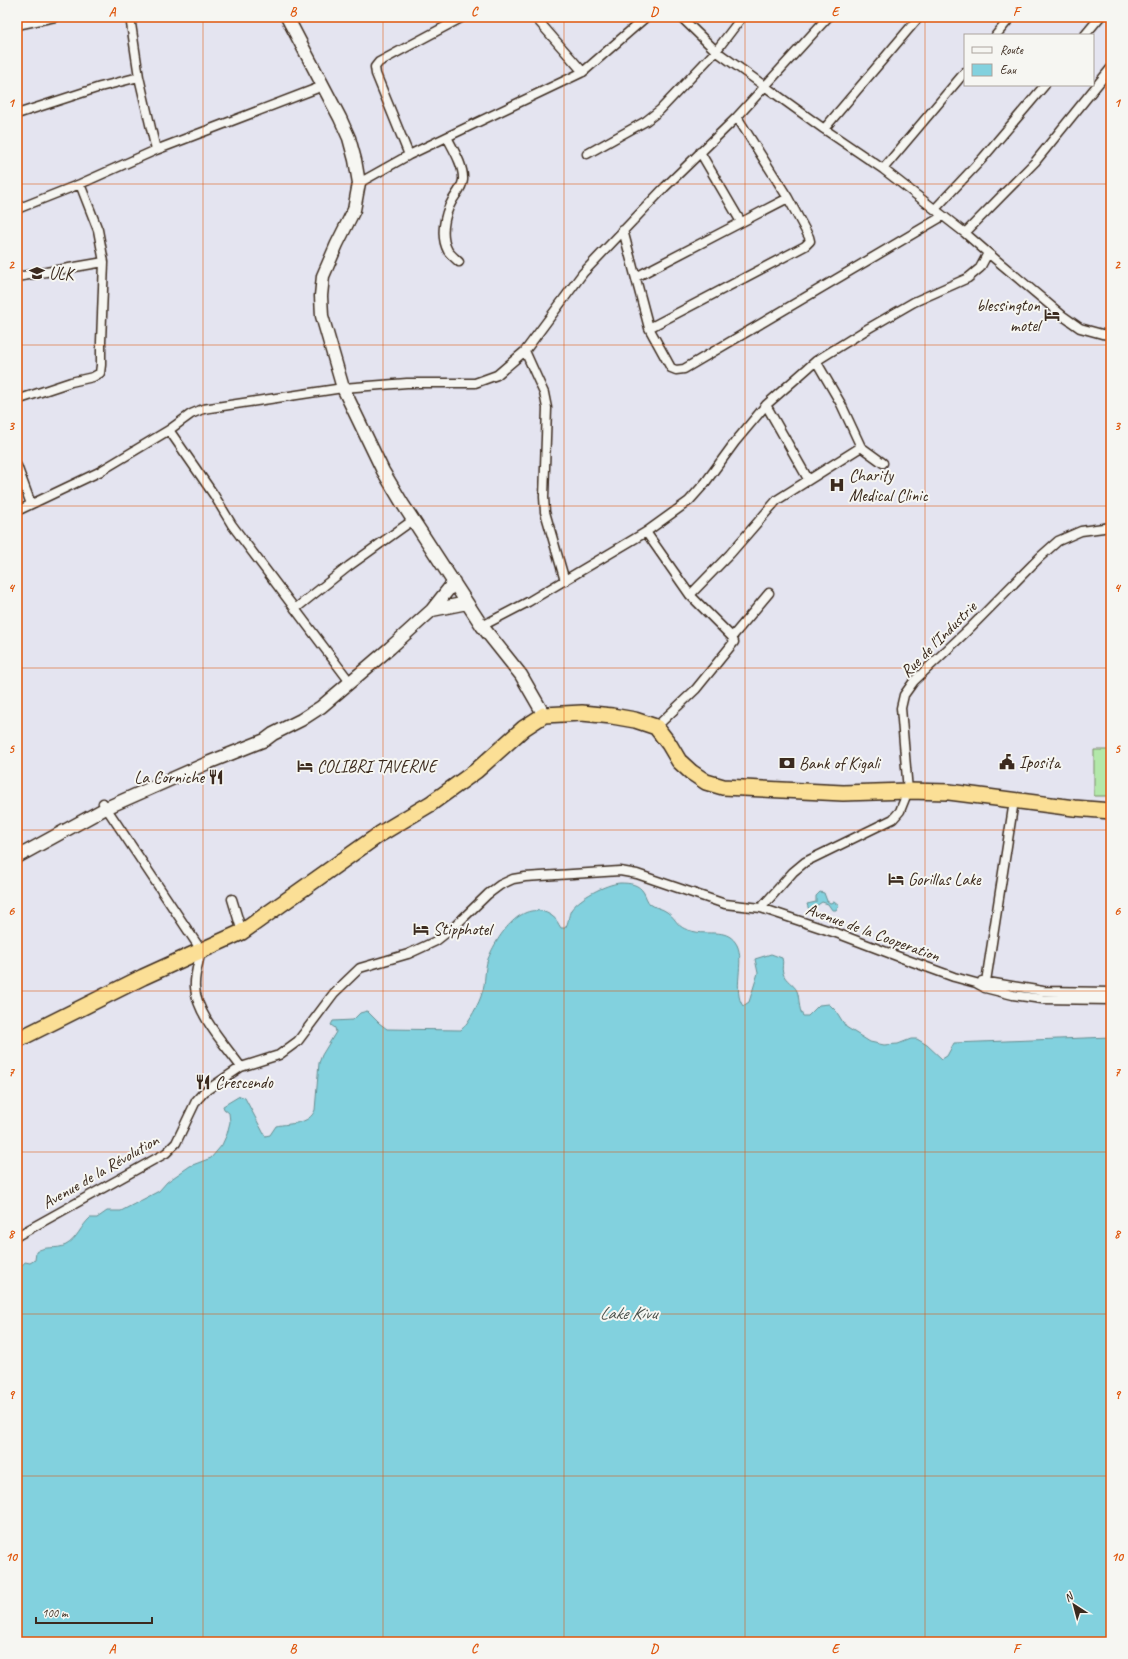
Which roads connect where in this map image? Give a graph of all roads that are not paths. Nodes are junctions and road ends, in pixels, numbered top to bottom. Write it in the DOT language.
graph roads {
  1 [pos="55,17"];
  2 [pos="130,17"];
  3 [pos="287,17"];
  4 [pos="463,17"];
  5 [pos="535,17"];
  6 [pos="646,17"];
  7 [pos="681,17"];
  8 [pos="742,17"];
  9 [pos="828,17"];
  10 [pos="919,17"];
  11 [pos="1011,17"];
  12 [pos="1100,17"];
  13 [pos="19,22"];
  14 [pos="997,34"];
  15 [pos="1086,34"];
  16 [pos="716,51"];
  17 [pos="1111,68"];
  18 [pos="583,72"];
  19 [pos="964,73"];
  20 [pos="139,78"];
  21 [pos="323,86"];
  22 [pos="1045,86"];
  23 [pos="765,87"];
  24 [pos="17,114"];
  25 [pos="737,117"];
  26 [pos="824,130"];
  27 [pos="448,137"];
  28 [pos="156,150"];
  29 [pos="700,152"];
  30 [pos="587,154"];
  31 [pos="409,155"];
  32 [pos="883,169"];
  33 [pos="358,183"];
  34 [pos="80,184"];
  35 [pos="788,198"];
  36 [pos="17,209"];
  37 [pos="935,209"];
  38 [pos="943,216"];
  39 [pos="741,222"];
  40 [pos="623,230"];
  41 [pos="965,233"];
  42 [pos="988,253"];
  43 [pos="104,262"];
  44 [pos="459,262"];
  45 [pos="17,276"];
  46 [pos="636,277"];
  47 [pos="649,328"];
  48 [pos="1111,335"];
  49 [pos="525,351"];
  50 [pos="816,361"];
  51 [pos="343,388"];
  52 [pos="17,400"];
  53 [pos="766,405"];
  54 [pos="169,430"];
  55 [pos="862,447"];
  56 [pos="882,463"];
  57 [pos="17,466"];
  58 [pos="808,479"];
  59 [pos="31,504"];
  60 [pos="17,511"];
  61 [pos="413,520"];
  62 [pos="1111,527"];
  63 [pos="646,532"];
  64 [pos="565,581"];
  65 [pos="454,582"];
  66 [pos="769,592"];
  67 [pos="690,595"];
  68 [pos="467,603"];
  69 [pos="295,609"];
  70 [pos="432,610"];
  71 [pos="482,626"];
  72 [pos="732,637"];
  73 [pos="350,682"];
  74 [pos="544,715"];
  75 [pos="656,727"];
  76 [pos="908,791"];
  77 [pos="1014,801"];
  78 [pos="104,806"];
  79 [pos="1111,811"];
  80 [pos="17,849"];
  81 [pos="17,857"];
  82 [pos="232,899"];
  83 [pos="761,908"];
  84 [pos="242,932"];
  85 [pos="201,950"];
  86 [pos="985,985"];
  87 [pos="1110,996"];
  88 [pos="17,1040"];
  89 [pos="241,1067"];
  90 [pos="17,1236"];
  1 -- 13 [label="street"];
  2 -- 20 [label="street"];
  3 -- 21 [label="street"];
  4 -- 31 [label="street"];
  5 -- 18 [label="street"];
  6 -- 18 [label="street"];
  7 -- 16 [label="street"];
  8 -- 16 [label="street"];
  9 -- 23 [label="street"];
  10 -- 26 [label="street"];
  11 -- 14 [label="street"];
  12 -- 15 [label="street"];
  16 -- 23 [label="street"];
  16 -- 30 [label="street"];
  17 -- 41 [label="street"];
  18 -- 27 [label="street"];
  19 -- 32 [label="street"];
  20 -- 24 [label="street"];
  20 -- 28 [label="street"];
  21 -- 28 [label="street"];
  21 -- 33 [label="street"];
  22 -- 37 [label="street"];
  23 -- 25 [label="street"];
  23 -- 26 [label="street"];
  25 -- 29 [label="street"];
  25 -- 35 [label="street"];
  26 -- 32 [label="street"];
  27 -- 31 [label="street"];
  27 -- 44 [label="street"];
  28 -- 34 [label="street"];
  29 -- 39 [label="street"];
  29 -- 40 [label="street"];
  31 -- 33 [label="street"];
  32 -- 37 [label="street"];
  33 -- 51 [label="street"];
  34 -- 36 [label="street"];
  34 -- 43 [label="street"];
  35 -- 39 [label="street"];
  35 -- 47 [label="street"];
  37 -- 38 [label="street"];
  38 -- 41 [label="street"];
  38 -- 47 [label="street"];
  39 -- 46 [label="street"];
  40 -- 46 [label="street"];
  40 -- 49 [label="street"];
  41 -- 42 [label="street"];
  42 -- 48 [label="street"];
  42 -- 50 [label="street"];
  43 -- 45 [label="street"];
  43 -- 52 [label="street"];
  46 -- 47 [label="street"];
  49 -- 51 [label="street"];
  49 -- 64 [label="street"];
  50 -- 53 [label="street"];
  50 -- 55 [label="street"];
  51 -- 54 [label="street"];
  51 -- 61 [label="street"];
  53 -- 58 [label="street"];
  53 -- 63 [label="street"];
  54 -- 59 [label="street"];
  54 -- 69 [label="street"];
  55 -- 56 [label="street"];
  55 -- 58 [label="street"];
  57 -- 59 [label="street"];
  58 -- 67 [label="street"];
  59 -- 60 [label="street"];
  61 -- 65 [label="street"];
  61 -- 69 [label="street"];
  62 -- 76 [label="street, Rue de l'Industrie"];
  63 -- 64 [label="street"];
  63 -- 67 [label="street"];
  64 -- 71 [label="street"];
  65 -- 68 [label="street"];
  65 -- 70 [label="street"];
  66 -- 72 [label="street"];
  67 -- 72 [label="street"];
  68 -- 70 [label="street"];
  68 -- 71 [label="street"];
  69 -- 73 [label="street"];
  70 -- 73 [label="street"];
  71 -- 74 [label="street"];
  72 -- 75 [label="street"];
  73 -- 78 [label="street"];
  74 -- 75 [label="highway"];
  74 -- 84 [label="highway"];
  75 -- 76 [label="highway"];
  76 -- 77 [label="highway"];
  76 -- 83 [label="street, Rue de l'Industrie"];
  77 -- 79 [label="highway"];
  77 -- 86 [label="street"];
  78 -- 80 [label="street"];
  78 -- 81 [label="street"];
  78 -- 85 [label="street"];
  82 -- 84 [label="street"];
  83 -- 86 [label="street, Avenue de la Cooperation"];
  83 -- 89 [label="street, Avenue de la Révolution"];
  84 -- 85 [label="highway"];
  85 -- 88 [label="highway"];
  85 -- 89 [label="street"];
  86 -- 87 [label="street, Avenue de la Cooperation"];
  89 -- 90 [label="street, Avenue de la Révolution"];
}
